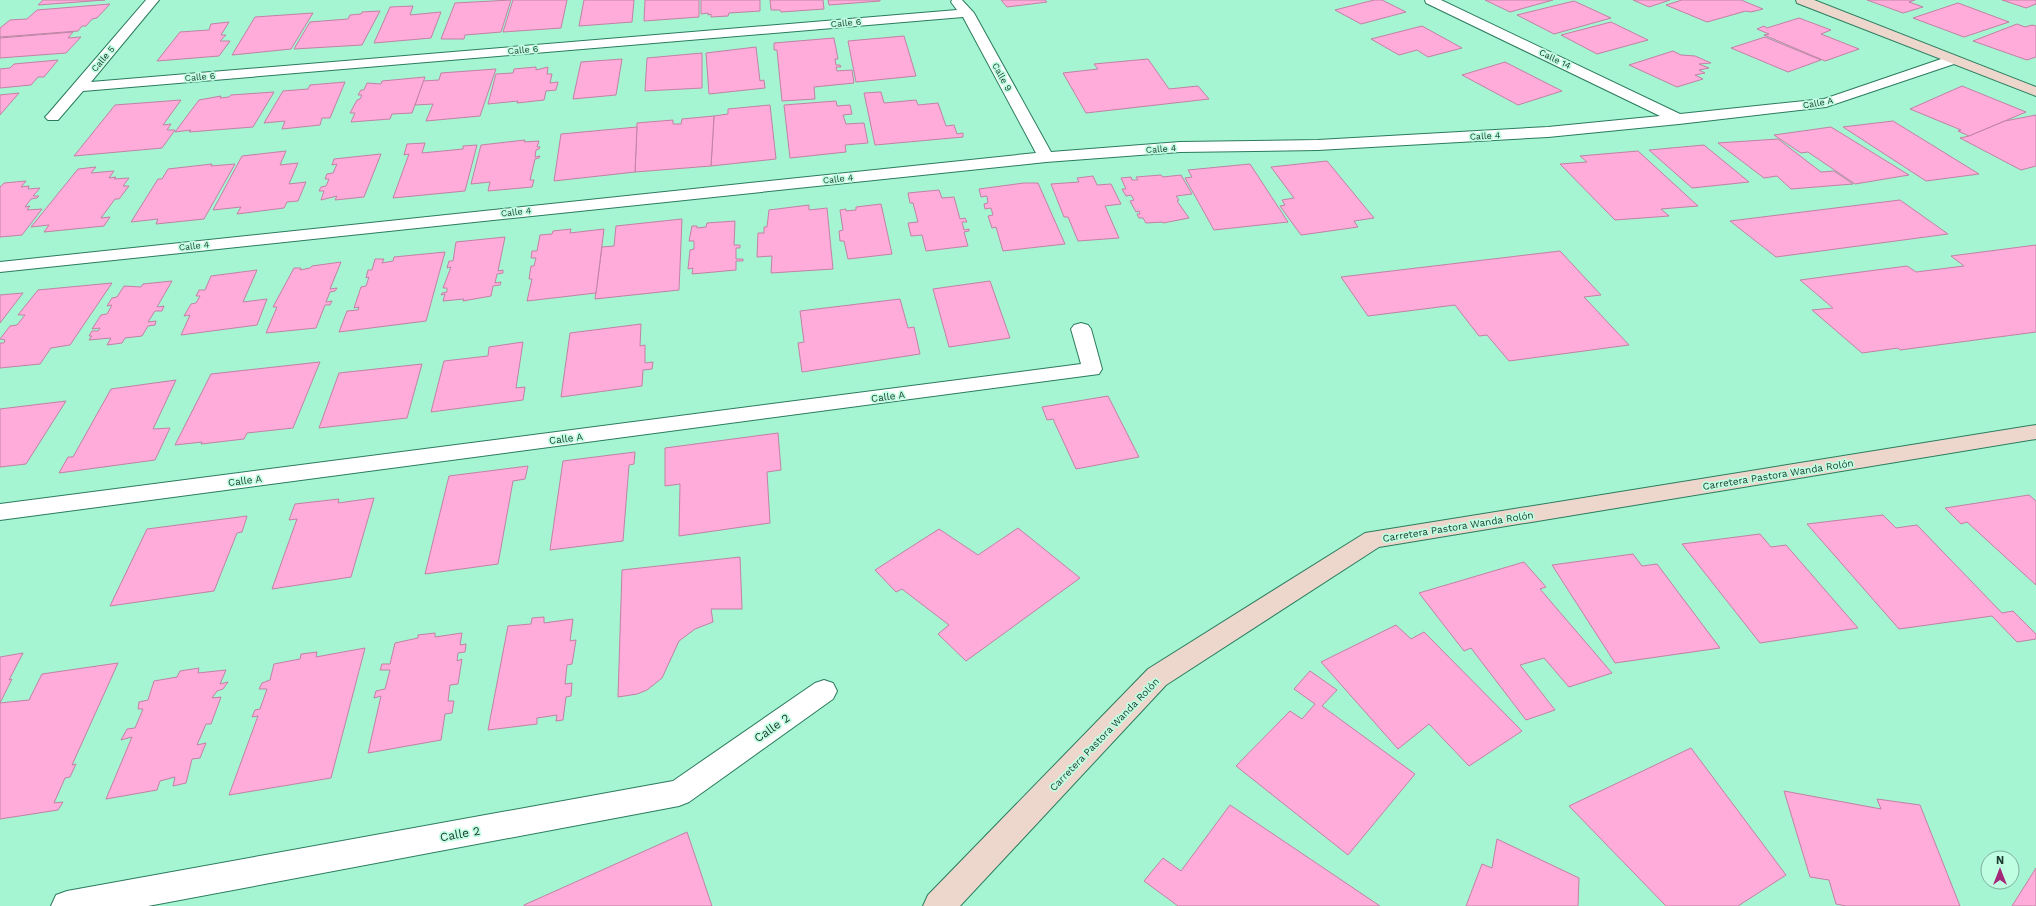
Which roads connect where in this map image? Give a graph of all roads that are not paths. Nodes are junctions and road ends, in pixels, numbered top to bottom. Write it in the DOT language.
graph roads {
  1 [pos="153,0"];
  2 [pos="956,0"];
  3 [pos="1431,0"];
  4 [pos="1802,0"];
  5 [pos="967,13"];
  6 [pos="1952,60"];
  7 [pos="79,87"];
  8 [pos="2036,92"];
  9 [pos="53,117"];
  10 [pos="1679,119"];
  11 [pos="1046,157"];
  12 [pos="0,267"];
  13 [pos="1081,329"];
  14 [pos="2036,432"];
  15 [pos="0,512"];
  16 [pos="824,691"];
  17 [pos="67,906"];
  18 [pos="939,906"];
  1 -- 7 [label="street, Calle 5"];
  2 -- 5 [label="street, Calle 9"];
  3 -- 10 [label="street, Calle 14"];
  4 -- 6 [label="street"];
  5 -- 7 [label="street, Calle 6"];
  5 -- 11 [label="street, Calle 9"];
  6 -- 8 [label="street"];
  6 -- 10 [label="street, Calle A"];
  7 -- 9 [label="street, Calle 5"];
  10 -- 11 [label="street, Calle 4"];
  11 -- 12 [label="street, Calle 4"];
  13 -- 15 [label="street, Calle A"];
  14 -- 18 [label="street, Carretera Pastora Wanda Rolón"];
  16 -- 17 [label="street, Calle 2"];
}
